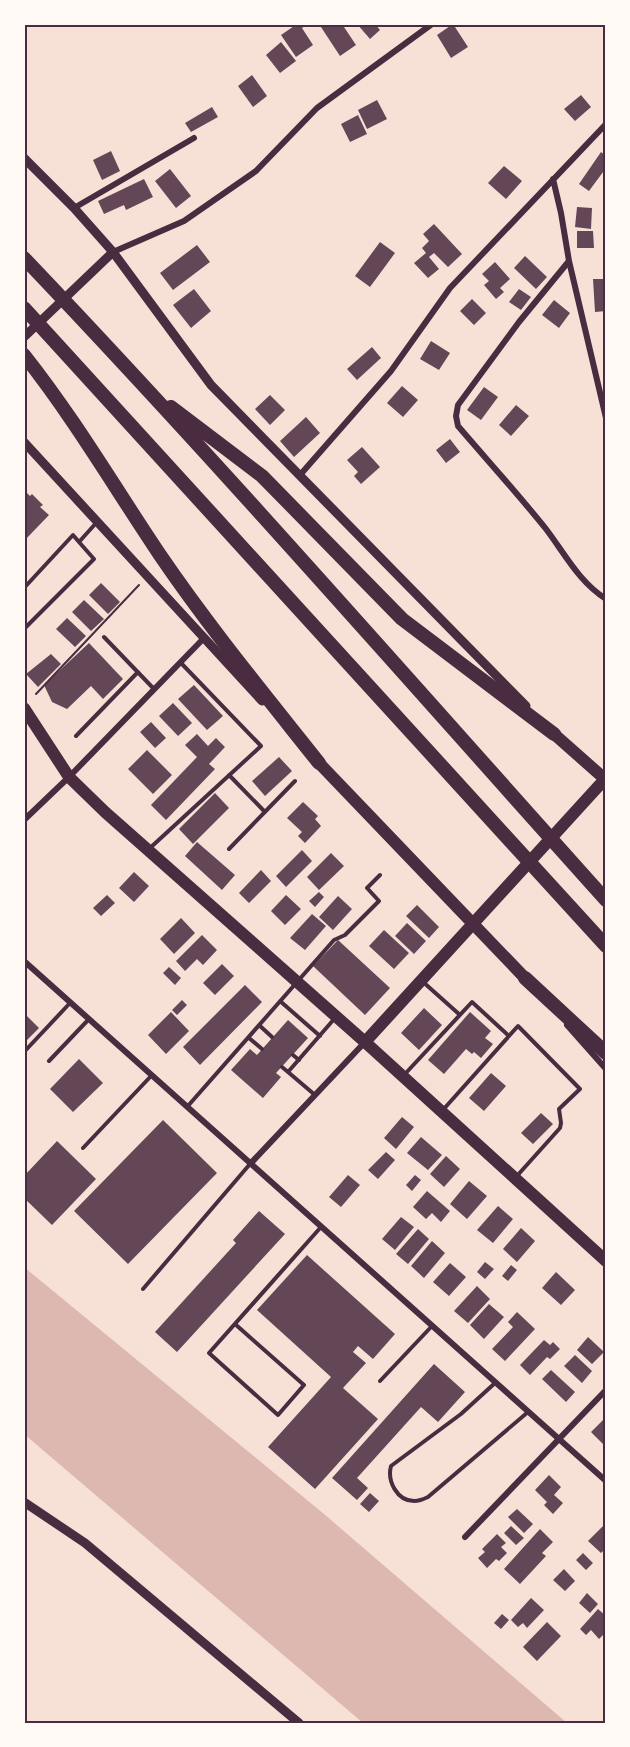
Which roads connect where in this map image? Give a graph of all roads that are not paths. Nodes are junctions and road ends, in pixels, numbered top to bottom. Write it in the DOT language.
graph roads {
  1 [pos="432,24"];
  2 [pos="606,124"];
  3 [pos="194,138"];
  4 [pos="24,158"];
  5 [pos="553,179"];
  6 [pos="74,208"];
  7 [pos="113,252"];
  8 [pos="24,258"];
  9 [pos="569,261"];
  10 [pos="24,308"];
  11 [pos="24,337"];
  12 [pos="24,355"];
  13 [pos="143,385"];
  14 [pos="606,418"];
  15 [pos="24,442"];
  16 [pos="300,475"];
  17 [pos="98,522"];
  18 [pos="79,542"];
  19 [pos="24,588"];
  20 [pos="606,599"];
  21 [pos="24,629"];
  22 [pos="104,637"];
  23 [pos="204,638"];
  24 [pos="180,662"];
  25 [pos="138,672"];
  26 [pos="154,689"];
  27 [pos="24,708"];
  28 [pos="554,734"];
  29 [pos="76,736"];
  30 [pos="319,763"];
  31 [pos="229,776"];
  32 [pos="69,777"];
  33 [pos="606,779"];
  34 [pos="295,781"];
  35 [pos="265,812"];
  36 [pos="24,820"];
  37 [pos="229,849"];
  38 [pos="148,850"];
  39 [pos="380,875"];
  40 [pos="606,900"];
  41 [pos="472,924"];
  42 [pos="606,946"];
  43 [pos="24,961"];
  44 [pos="525,978"];
  45 [pos="421,980"];
  46 [pos="297,982"];
  47 [pos="280,1001"];
  48 [pos="70,1002"];
  49 [pos="460,1015"];
  50 [pos="336,1017"];
  51 [pos="88,1019"];
  52 [pos="259,1025"];
  53 [pos="320,1036"];
  54 [pos="509,1036"];
  55 [pos="249,1037"];
  56 [pos="272,1037"];
  57 [pos="365,1042"];
  58 [pos="262,1049"];
  59 [pos="24,1052"];
  60 [pos="606,1053"];
  61 [pos="293,1055"];
  62 [pos="299,1060"];
  63 [pos="49,1062"];
  64 [pos="282,1067"];
  65 [pos="606,1069"];
  66 [pos="288,1072"];
  67 [pos="152,1075"];
  68 [pos="402,1077"];
  69 [pos="315,1095"];
  70 [pos="187,1107"];
  71 [pos="442,1112"];
  72 [pos="82,1148"];
  73 [pos="250,1164"];
  74 [pos="516,1178"];
  75 [pos="321,1227"];
  76 [pos="606,1261"];
  77 [pos="143,1289"];
  78 [pos="235,1324"];
  79 [pos="432,1326"];
  80 [pos="380,1381"];
  81 [pos="495,1383"];
  82 [pos="606,1390"];
  83 [pos="528,1413"];
  84 [pos="560,1440"];
  85 [pos="606,1481"];
  86 [pos="24,1502"];
  87 [pos="465,1537"];
  88 [pos="299,1723"];
  1 -- 7 [label="street"];
  2 -- 5 [label="street"];
  3 -- 6 [label="street"];
  4 -- 6 [label="street"];
  5 -- 9 [label="street"];
  5 -- 16 [label="street"];
  6 -- 7 [label="street"];
  7 -- 11 [label="street"];
  7 -- 16 [label="street"];
  8 -- 13 [label="highway"];
  9 -- 14 [label="street"];
  9 -- 20 [label="street"];
  10 -- 42 [label="highway"];
  12 -- 30 [label="highway"];
  13 -- 28 [label="highway"];
  13 -- 40 [label="highway"];
  15 -- 17 [label="street"];
  16 -- 28 [label="street"];
  17 -- 18 [label="lane"];
  17 -- 23 [label="street"];
  18 -- 19 [label="lane"];
  18 -- 21 [label="lane"];
  22 -- 25 [label="lane"];
  23 -- 24 [label="street"];
  23 -- 30 [label="street"];
  24 -- 26 [label="street"];
  24 -- 31 [label="lane"];
  25 -- 26 [label="lane"];
  25 -- 29 [label="lane"];
  26 -- 32 [label="street"];
  27 -- 32 [label="main road"];
  28 -- 33 [label="main road"];
  30 -- 41 [label="main road"];
  31 -- 35 [label="lane"];
  31 -- 38 [label="lane"];
  32 -- 36 [label="street"];
  32 -- 38 [label="main road"];
  33 -- 41 [label="main road"];
  34 -- 35 [label="lane"];
  35 -- 37 [label="lane"];
  38 -- 46 [label="main road"];
  39 -- 46 [label="lane"];
  41 -- 44 [label="main road"];
  41 -- 45 [label="main road"];
  43 -- 48 [label="street"];
  44 -- 60 [label="highway"];
  44 -- 65 [label="street"];
  45 -- 49 [label="lane"];
  45 -- 57 [label="main road"];
  46 -- 47 [label="lane"];
  46 -- 50 [label="main road"];
  47 -- 52 [label="lane"];
  47 -- 53 [label="lane"];
  48 -- 51 [label="street"];
  48 -- 59 [label="lane"];
  49 -- 54 [label="lane"];
  49 -- 68 [label="lane"];
  50 -- 53 [label="lane"];
  50 -- 57 [label="main road"];
  51 -- 63 [label="lane"];
  51 -- 67 [label="street"];
  52 -- 55 [label="lane"];
  52 -- 56 [label="lane"];
  53 -- 62 [label="lane"];
  54 -- 71 [label="lane"];
  54 -- 74 [label="lane"];
  55 -- 58 [label="lane"];
  55 -- 70 [label="lane"];
  57 -- 68 [label="main road"];
  57 -- 69 [label="street"];
  61 -- 62 [label="lane"];
  62 -- 66 [label="lane"];
  64 -- 66 [label="lane"];
  66 -- 69 [label="lane"];
  67 -- 70 [label="street"];
  67 -- 72 [label="lane"];
  68 -- 71 [label="main road"];
  69 -- 73 [label="street"];
  70 -- 73 [label="street"];
  71 -- 74 [label="main road"];
  73 -- 75 [label="street"];
  73 -- 77 [label="lane"];
  74 -- 76 [label="main road"];
  75 -- 78 [label="lane"];
  75 -- 79 [label="street"];
  78 -- 78 [label="lane"];
  79 -- 80 [label="lane"];
  79 -- 81 [label="street"];
  81 -- 83 [label="street"];
  81 -- 83 [label="lane"];
  82 -- 84 [label="street"];
  83 -- 84 [label="street"];
  84 -- 85 [label="street"];
  84 -- 87 [label="street"];
  86 -- 88 [label="street"];
}
